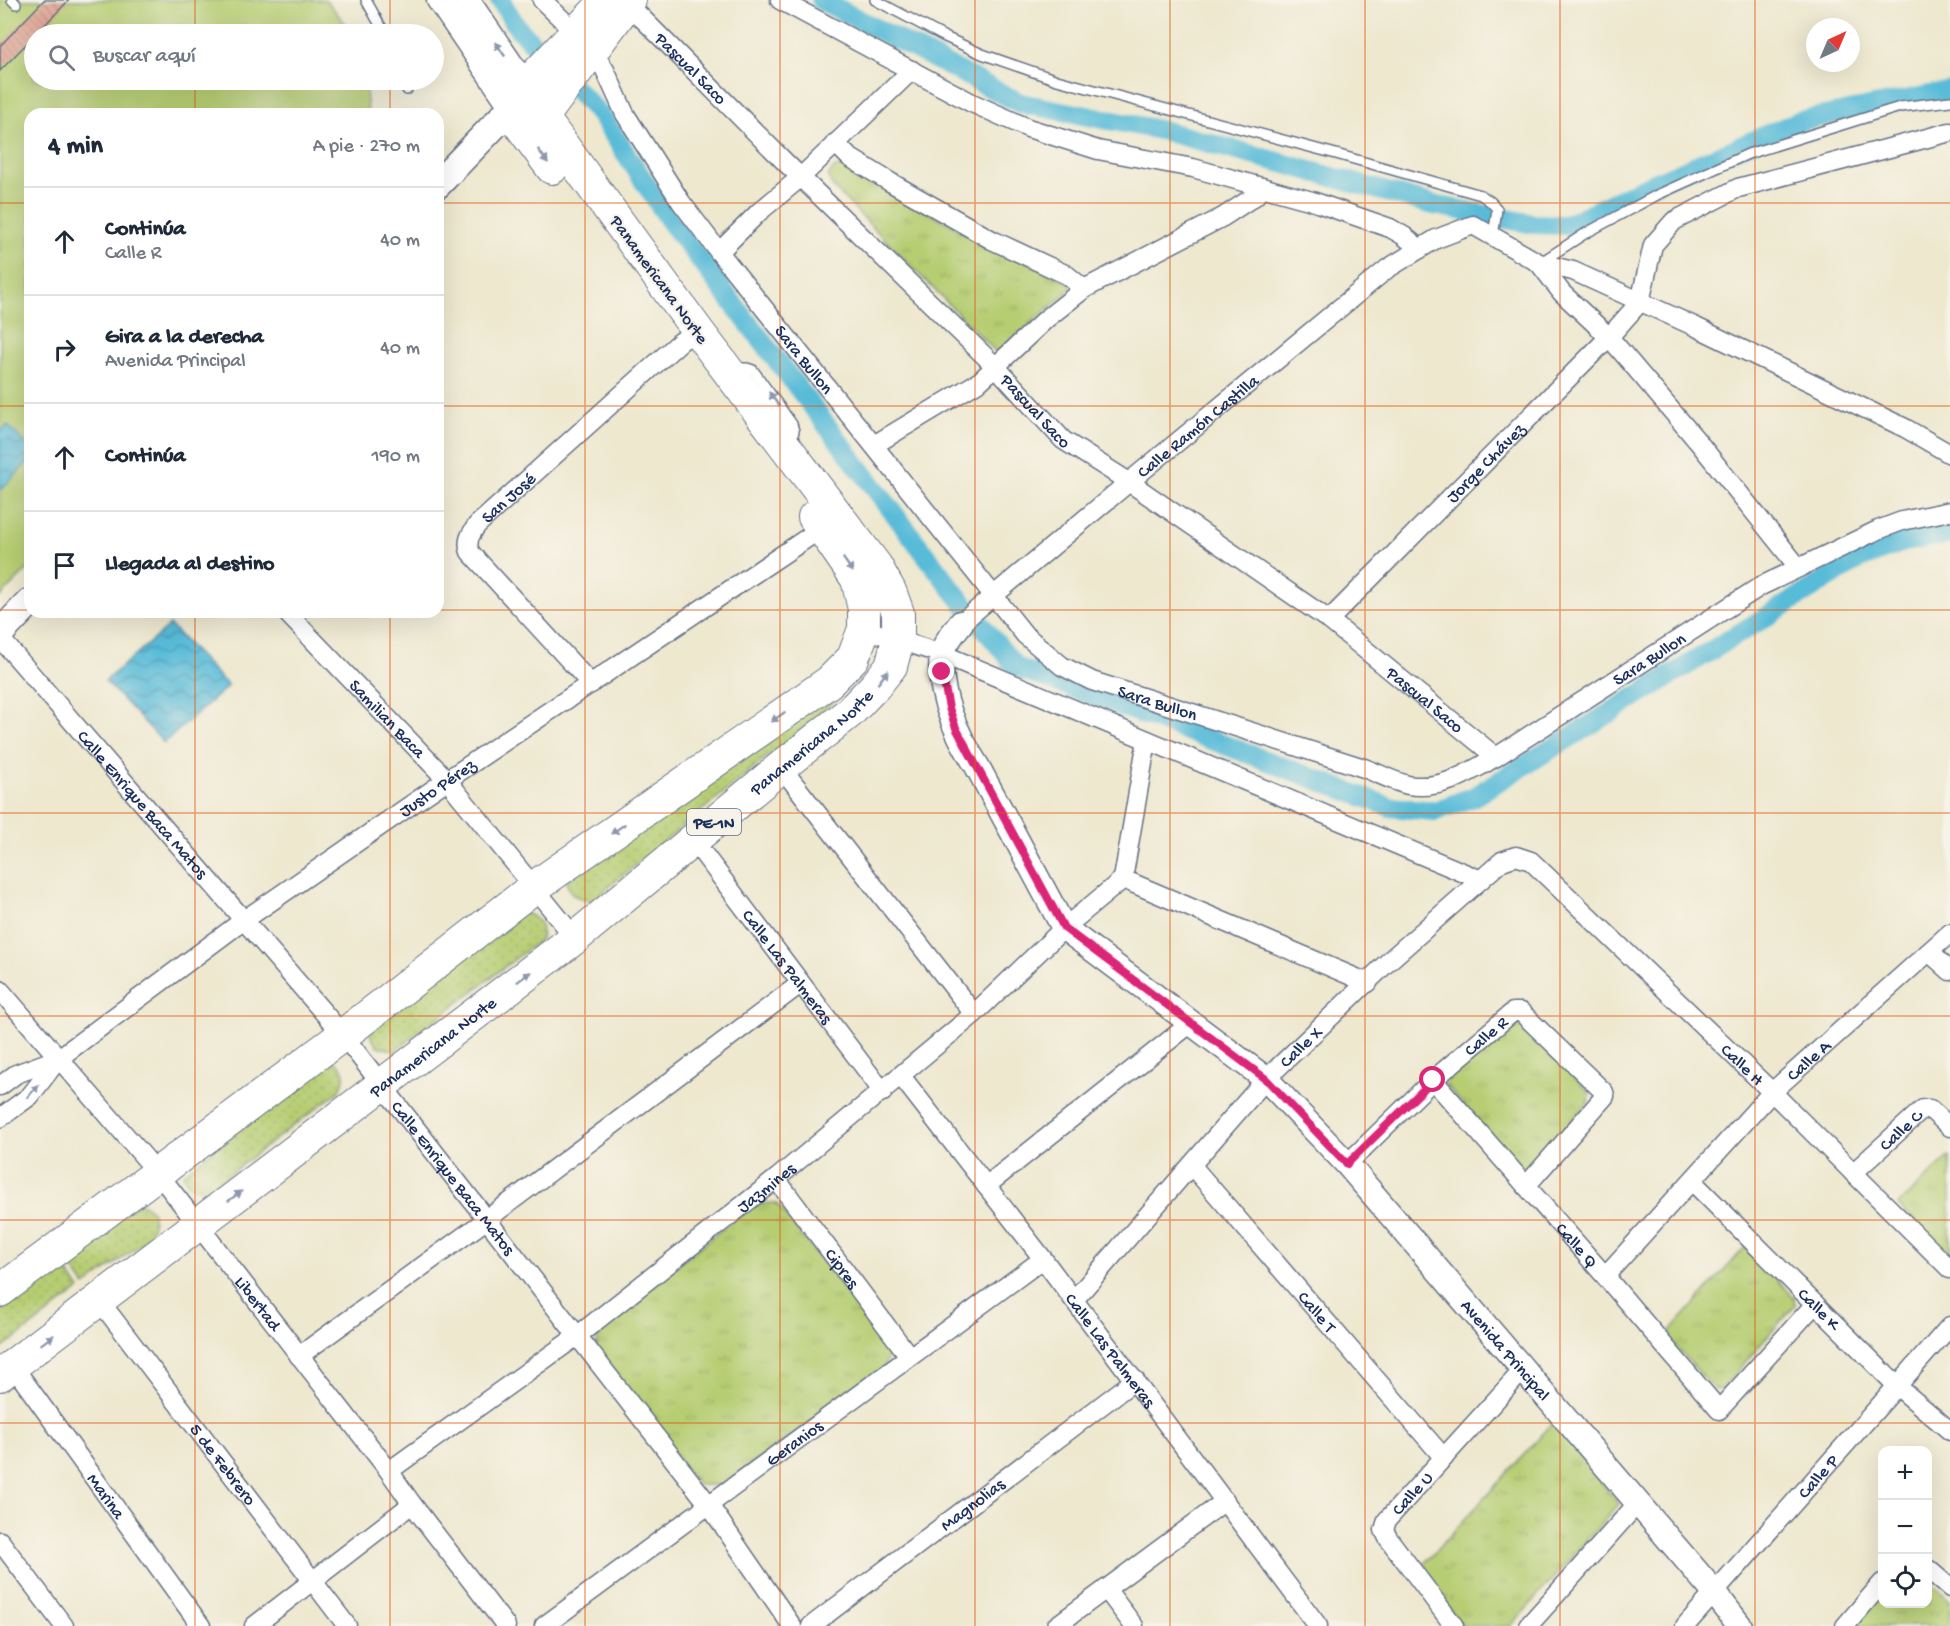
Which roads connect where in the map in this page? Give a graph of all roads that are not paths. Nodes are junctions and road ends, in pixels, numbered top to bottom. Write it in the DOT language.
graph roads {
  1 [pos="366,0"];
  2 [pos="439,0"];
  3 [pos="467,0"];
  4 [pos="542,0"];
  5 [pos="780,0"];
  6 [pos="875,0"];
  7 [pos="622,1"];
  8 [pos="380,24"];
  9 [pos="578,50"];
  10 [pos="912,70"];
  11 [pos="523,90"];
  12 [pos="1950,100"];
  13 [pos="549,109"];
  14 [pos="1950,132"];
  15 [pos="835,143"];
  16 [pos="444,177"];
  17 [pos="801,177"];
  18 [pos="1262,187"];
  19 [pos="1495,230"];
  20 [pos="1420,249"];
  21 [pos="719,252"];
  22 [pos="1539,263"];
  23 [pos="1084,289"];
  24 [pos="1640,302"];
  25 [pos="688,336"];
  26 [pos="1609,337"];
  27 [pos="995,366"];
  28 [pos="874,445"];
  29 [pos="1950,454"];
  30 [pos="1129,482"];
  31 [pos="1950,511"];
  32 [pos="822,528"];
  33 [pos="1798,567"];
  34 [pos="989,599"];
  35 [pos="24,608"];
  36 [pos="292,618"];
  37 [pos="1329,620"];
  38 [pos="961,623"];
  39 [pos="864,629"];
  40 [pos="0,633"];
  41 [pos="0,638"];
  42 [pos="898,640"];
  43 [pos="942,654"];
  44 [pos="591,684"];
  45 [pos="1147,740"];
  46 [pos="1496,756"];
  47 [pos="781,767"];
  48 [pos="447,780"];
  49 [pos="693,840"];
  50 [pos="1531,861"];
  51 [pos="1123,879"];
  52 [pos="1481,880"];
  53 [pos="533,888"];
  54 [pos="243,920"];
  55 [pos="1064,928"];
  56 [pos="1950,933"];
  57 [pos="575,938"];
  58 [pos="1929,952"];
  59 [pos="1950,971"];
  60 [pos="1368,983"];
  61 [pos="800,984"];
  62 [pos="0,990"];
  63 [pos="974,1014"];
  64 [pos="1191,1023"];
  65 [pos="343,1035"];
  66 [pos="59,1058"];
  67 [pos="901,1076"];
  68 [pos="1266,1079"];
  69 [pos="1433,1080"];
  70 [pos="383,1085"];
  71 [pos="0,1086"];
  72 [pos="883,1092"];
  73 [pos="1772,1092"];
  74 [pos="0,1118"];
  75 [pos="1950,1127"];
  76 [pos="1347,1164"];
  77 [pos="1192,1166"];
  78 [pos="157,1172"];
  79 [pos="1853,1173"];
  80 [pos="776,1179"];
  81 [pos="1692,1180"];
  82 [pos="986,1186"];
  83 [pos="1526,1186"];
  84 [pos="486,1220"];
  85 [pos="198,1224"];
  86 [pos="1043,1258"];
  87 [pos="1950,1269"];
  88 [pos="1605,1276"];
  89 [pos="0,1291"];
  90 [pos="99,1300"];
  91 [pos="1074,1300"];
  92 [pos="1815,1304"];
  93 [pos="1950,1326"];
  94 [pos="577,1336"];
  95 [pos="299,1356"];
  96 [pos="909,1356"];
  97 [pos="1524,1369"];
  98 [pos="6,1370"];
  99 [pos="1135,1380"];
  100 [pos="1897,1386"];
  101 [pos="1950,1431"];
  102 [pos="1444,1458"];
  103 [pos="389,1471"];
  104 [pos="1225,1500"];
  105 [pos="412,1504"];
  106 [pos="1637,1504"];
  107 [pos="709,1505"];
  108 [pos="0,1541"];
  109 [pos="1932,1572"];
  110 [pos="313,1581"];
  111 [pos="1878,1588"];
  112 [pos="1950,1588"];
  113 [pos="1106,1589"];
  114 [pos="1714,1592"];
  115 [pos="64,1626"];
  116 [pos="201,1626"];
  117 [pos="254,1626"];
  118 [pos="347,1626"];
  119 [pos="506,1626"];
  120 [pos="544,1626"];
  121 [pos="792,1626"];
  122 [pos="811,1626"];
  123 [pos="1056,1626"];
  124 [pos="1134,1626"];
  125 [pos="1318,1626"];
  126 [pos="1454,1626"];
  127 [pos="1528,1626"];
  128 [pos="1685,1626"];
  129 [pos="1740,1626"];
  130 [pos="1845,1626"];
  1 -- 8 [label="lane"];
  2 -- 11 [label="street"];
  11 -- 3 [label="street, one-way"];
  4 -- 9 [label="street, Sara Bullon"];
  5 -- 10 [label="street"];
  6 -- 19 [label="lane"];
  7 -- 9 [label="highway"];
  7 -- 17 [label="street, Pascual Saco"];
  9 -- 11 [label="highway"];
  9 -- 13 [label="highway"];
  9 -- 21 [label="street, Sara Bullon"];
  10 -- 15 [label="street"];
  10 -- 18 [label="street"];
  11 -- 13 [label="main road"];
  11 -- 16 [label="main road"];
  11 -- 25 [label="highway, Panamericana Norte / PE-1N, one-way"];
  12 -- 22 [label="lane"];
  13 -- 25 [label="highway, Panamericana Norte / PE-1N"];
  14 -- 24 [label="street"];
  15 -- 17 [label="street"];
  15 -- 23 [label="street"];
  17 -- 21 [label="street"];
  17 -- 27 [label="street, Pascual Saco"];
  18 -- 20 [label="street"];
  18 -- 23 [label="street"];
  19 -- 20 [label="street, Calle Ramón Castilla"];
  19 -- 22 [label="street"];
  20 -- 30 [label="street, Calle Ramón Castilla"];
  21 -- 28 [label="street, Sara Bullon"];
  22 -- 24 [label="street"];
  22 -- 26 [label="street"];
  23 -- 27 [label="street"];
  24 -- 26 [label="street, Jorge Chávez"];
  24 -- 29 [label="street"];
  25 -- 32 [label="highway, Panamericana Norte / PE-1N"];
  42 -- 25 [label="highway, Panamericana Norte / PE-1N, one-way"];
  25 -- 44 [label="street, San José"];
  26 -- 33 [label="street"];
  26 -- 37 [label="street, Jorge Chávez"];
  27 -- 28 [label="street"];
  27 -- 30 [label="street, Pascual Saco"];
  28 -- 34 [label="street, Sara Bullon"];
  30 -- 34 [label="street, Calle Ramón Castilla"];
  30 -- 37 [label="street, Pascual Saco"];
  31 -- 33 [label="street, Sara Bullon"];
  32 -- 39 [label="highway, Panamericana Norte / PE-1N, one-way"];
  32 -- 44 [label="street, Justo Pérez"];
  33 -- 46 [label="street, Sara Bullon"];
  34 -- 38 [label="street, Calle Ramón Castilla"];
  34 -- 46 [label="street, Sara Bullon"];
  35 -- 40 [label="main road"];
  36 -- 48 [label="street, Samilian Baca"];
  37 -- 46 [label="street, Pascual Saco"];
  38 -- 43 [label="street, Calle Ramón Castilla"];
  39 -- 42 [label="street"];
  39 -- 53 [label="highway, Panamericana Norte / PE-1N, one-way"];
  41 -- 54 [label="street, Calle Enrique Baca Matos"];
  42 -- 43 [label="street"];
  47 -- 42 [label="highway, Panamericana Norte / PE-1N, one-way"];
  43 -- 45 [label="street"];
  43 -- 55 [label="street"];
  44 -- 48 [label="street, Justo Pérez"];
  45 -- 51 [label="street"];
  45 -- 52 [label="street"];
  47 -- 49 [label="highway, Panamericana Norte / PE-1N"];
  47 -- 63 [label="street"];
  48 -- 53 [label="street, Samilian Baca"];
  48 -- 54 [label="street, Justo Pérez"];
  49 -- 57 [label="highway, Panamericana Norte / PE-1N"];
  49 -- 61 [label="street, Calle Las Palmeras"];
  50 -- 52 [label="street, Calle X"];
  50 -- 73 [label="street, Calle H"];
  51 -- 55 [label="street, Jazmines"];
  51 -- 60 [label="street"];
  52 -- 60 [label="street, Calle X"];
  53 -- 57 [label="street, Samilian Baca"];
  53 -- 65 [label="highway, Panamericana Norte / PE-1N"];
  54 -- 65 [label="street, Calle Enrique Baca Matos"];
  54 -- 66 [label="street, Justo Pérez"];
  55 -- 63 [label="street, Jazmines"];
  55 -- 64 [label="street, Avenida Principal"];
  56 -- 58 [label="street, Calle A"];
  70 -- 57 [label="highway, Panamericana Norte / PE-1N, one-way"];
  58 -- 59 [label="street"];
  58 -- 73 [label="street, Calle A"];
  60 -- 68 [label="street, Calle X"];
  61 -- 72 [label="street, Calle Las Palmeras"];
  61 -- 84 [label="street"];
  62 -- 66 [label="street, Libertad"];
  63 -- 67 [label="street, Jazmines"];
  64 -- 68 [label="street, Avenida Principal"];
  64 -- 82 [label="street"];
  65 -- 70 [label="street, Calle Enrique Baca Matos"];
  65 -- 78 [label="highway, Panamericana Norte / PE-1N"];
  66 -- 71 [label="street, Justo Pérez"];
  74 -- 66 [label="street, Justo Pérez, one-way"];
  66 -- 78 [label="street, Libertad"];
  67 -- 72 [label="street, Jazmines"];
  67 -- 82 [label="street, Calle Las Palmeras"];
  68 -- 76 [label="street, Avenida Principal"];
  68 -- 77 [label="street, Calle X"];
  69 -- 76 [label="street, Calle R"];
  69 -- 83 [label="street, Calle Q"];
  69 -- 83 [label="street, Calle R"];
  70 -- 84 [label="street, Calle Enrique Baca Matos"];
  85 -- 70 [label="highway, Panamericana Norte / PE-1N, one-way"];
  72 -- 80 [label="street, Jazmines"];
  73 -- 79 [label="street, Calle H"];
  73 -- 81 [label="street, Calle A"];
  75 -- 79 [label="street, Calle C"];
  76 -- 97 [label="street, Avenida Principal"];
  77 -- 91 [label="street, Calle X"];
  77 -- 102 [label="street, Calle T"];
  78 -- 85 [label="street, Libertad"];
  78 -- 89 [label="highway, Panamericana Norte / PE-1N"];
  79 -- 87 [label="street, Calle H"];
  80 -- 94 [label="street, Jazmines"];
  80 -- 96 [label="street, Cipres"];
  81 -- 88 [label="street, Calle A"];
  81 -- 92 [label="street, Calle K"];
  82 -- 86 [label="street, Calle Las Palmeras"];
  83 -- 88 [label="street, Calle Q"];
  84 -- 94 [label="street, Calle Enrique Baca Matos"];
  84 -- 95 [label="street"];
  85 -- 90 [label="highway, Panamericana Norte / PE-1N"];
  85 -- 95 [label="street, Libertad"];
  86 -- 91 [label="street, Calle Las Palmeras"];
  86 -- 96 [label="street, Geranios"];
  88 -- 92 [label="street, Calle Q"];
  98 -- 90 [label="highway, Panamericana Norte / PE-1N, one-way"];
  90 -- 110 [label="street, 5 de Febrero"];
  91 -- 99 [label="street, Calle Las Palmeras"];
  92 -- 100 [label="street, Calle K"];
  93 -- 100 [label="street, Calle P"];
  94 -- 103 [label="street, Jazmines"];
  94 -- 107 [label="street, Calle Enrique Baca Matos"];
  95 -- 103 [label="street, Libertad"];
  96 -- 107 [label="street, Geranios"];
  97 -- 102 [label="street, Calle U"];
  97 -- 106 [label="street, Avenida Principal"];
  98 -- 116 [label="street, Marina"];
  99 -- 104 [label="street, Calle Las Palmeras"];
  99 -- 122 [label="street, Magnolias"];
  100 -- 101 [label="street, Calle K"];
  100 -- 114 [label="street, Calle P"];
  102 -- 126 [label="street, Calle U"];
  103 -- 105 [label="street, Libertad"];
  104 -- 113 [label="street"];
  104 -- 125 [label="street, Calle Las Palmeras"];
  105 -- 110 [label="street"];
  105 -- 119 [label="street, Libertad"];
  106 -- 114 [label="street, Avenida Principal"];
  106 -- 127 [label="street"];
  107 -- 120 [label="street, Geranios"];
  107 -- 121 [label="street, Calle Enrique Baca Matos"];
  108 -- 115 [label="street"];
  109 -- 112 [label="street"];
  110 -- 117 [label="street"];
  110 -- 118 [label="street, 5 de Febrero"];
  111 -- 130 [label="street"];
  113 -- 123 [label="street"];
  113 -- 124 [label="street"];
  114 -- 128 [label="street, Calle P"];
  114 -- 129 [label="street, Avenida Principal"];
}
